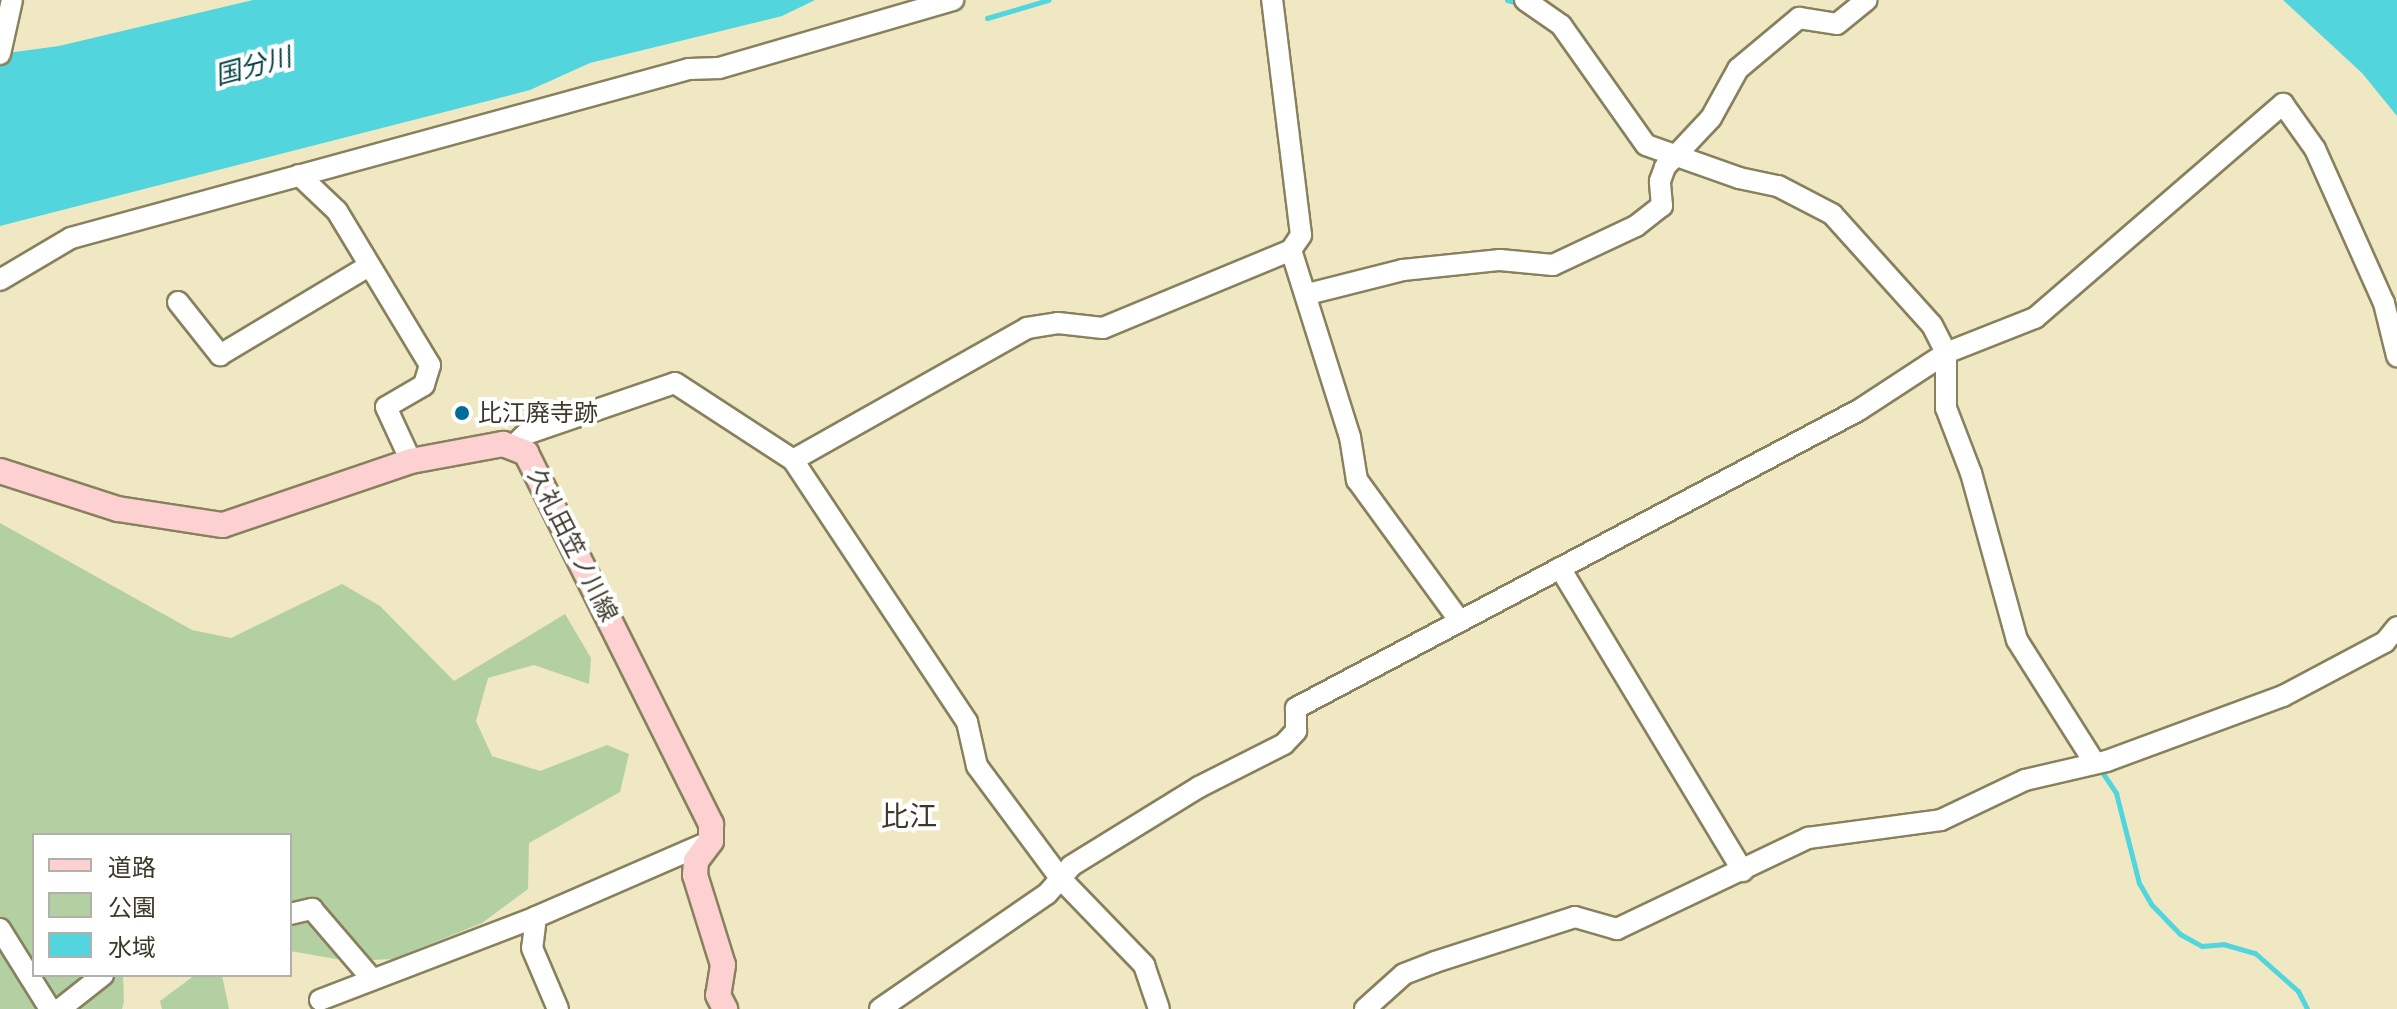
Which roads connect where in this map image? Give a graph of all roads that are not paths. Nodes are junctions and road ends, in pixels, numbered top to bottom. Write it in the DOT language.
graph roads {
  1 [pos="12,0"];
  2 [pos="953,0"];
  3 [pos="1272,0"];
  4 [pos="1525,0"];
  5 [pos="1867,0"];
  6 [pos="0,54"];
  7 [pos="1671,160"];
  8 [pos="299,175"];
  9 [pos="1291,250"];
  10 [pos="369,266"];
  11 [pos="0,280"];
  12 [pos="1308,294"];
  13 [pos="178,302"];
  14 [pos="2397,356"];
  15 [pos="1937,359"];
  16 [pos="514,445"];
  17 [pos="793,460"];
  18 [pos="411,461"];
  19 [pos="0,471"];
  20 [pos="1560,568"];
  21 [pos="1459,620"];
  22 [pos="2393,638"];
  23 [pos="2091,763"];
  24 [pos="711,841"];
  25 [pos="1743,871"];
  26 [pos="1061,879"];
  27 [pos="292,914"];
  28 [pos="536,917"];
  29 [pos="0,929"];
  30 [pos="100,977"];
  31 [pos="372,979"];
  32 [pos="320,1000"];
  33 [pos="50,1009"];
  34 [pos="60,1009"];
  35 [pos="558,1009"];
  36 [pos="725,1009"];
  37 [pos="880,1009"];
  38 [pos="1159,1009"];
  39 [pos="1365,1009"];
  1 -- 6 [label="street"];
  2 -- 8 [label="street"];
  3 -- 9 [label="street"];
  4 -- 7 [label="street"];
  5 -- 7 [label="street"];
  7 -- 12 [label="street"];
  7 -- 15 [label="street"];
  8 -- 10 [label="street"];
  8 -- 11 [label="street"];
  9 -- 12 [label="street"];
  9 -- 17 [label="street"];
  10 -- 13 [label="street"];
  10 -- 18 [label="street"];
  12 -- 21 [label="street"];
  14 -- 15 [label="street"];
  15 -- 20 [label="street"];
  15 -- 23 [label="street"];
  16 -- 17 [label="street"];
  16 -- 18 [label="main road, 久礼田笠ノ川線"];
  16 -- 24 [label="main road, 久礼田笠ノ川線"];
  17 -- 26 [label="street"];
  18 -- 19 [label="main road, 久礼田笠ノ川線"];
  20 -- 21 [label="street"];
  20 -- 25 [label="street"];
  21 -- 26 [label="street"];
  22 -- 23 [label="street"];
  23 -- 25 [label="street"];
  24 -- 28 [label="street"];
  24 -- 36 [label="main road"];
  25 -- 39 [label="street"];
  26 -- 37 [label="street"];
  26 -- 38 [label="street"];
  27 -- 31 [label="street"];
  28 -- 31 [label="street"];
  28 -- 35 [label="street"];
  29 -- 33 [label="street"];
  30 -- 34 [label="street"];
  31 -- 32 [label="street"];
}
